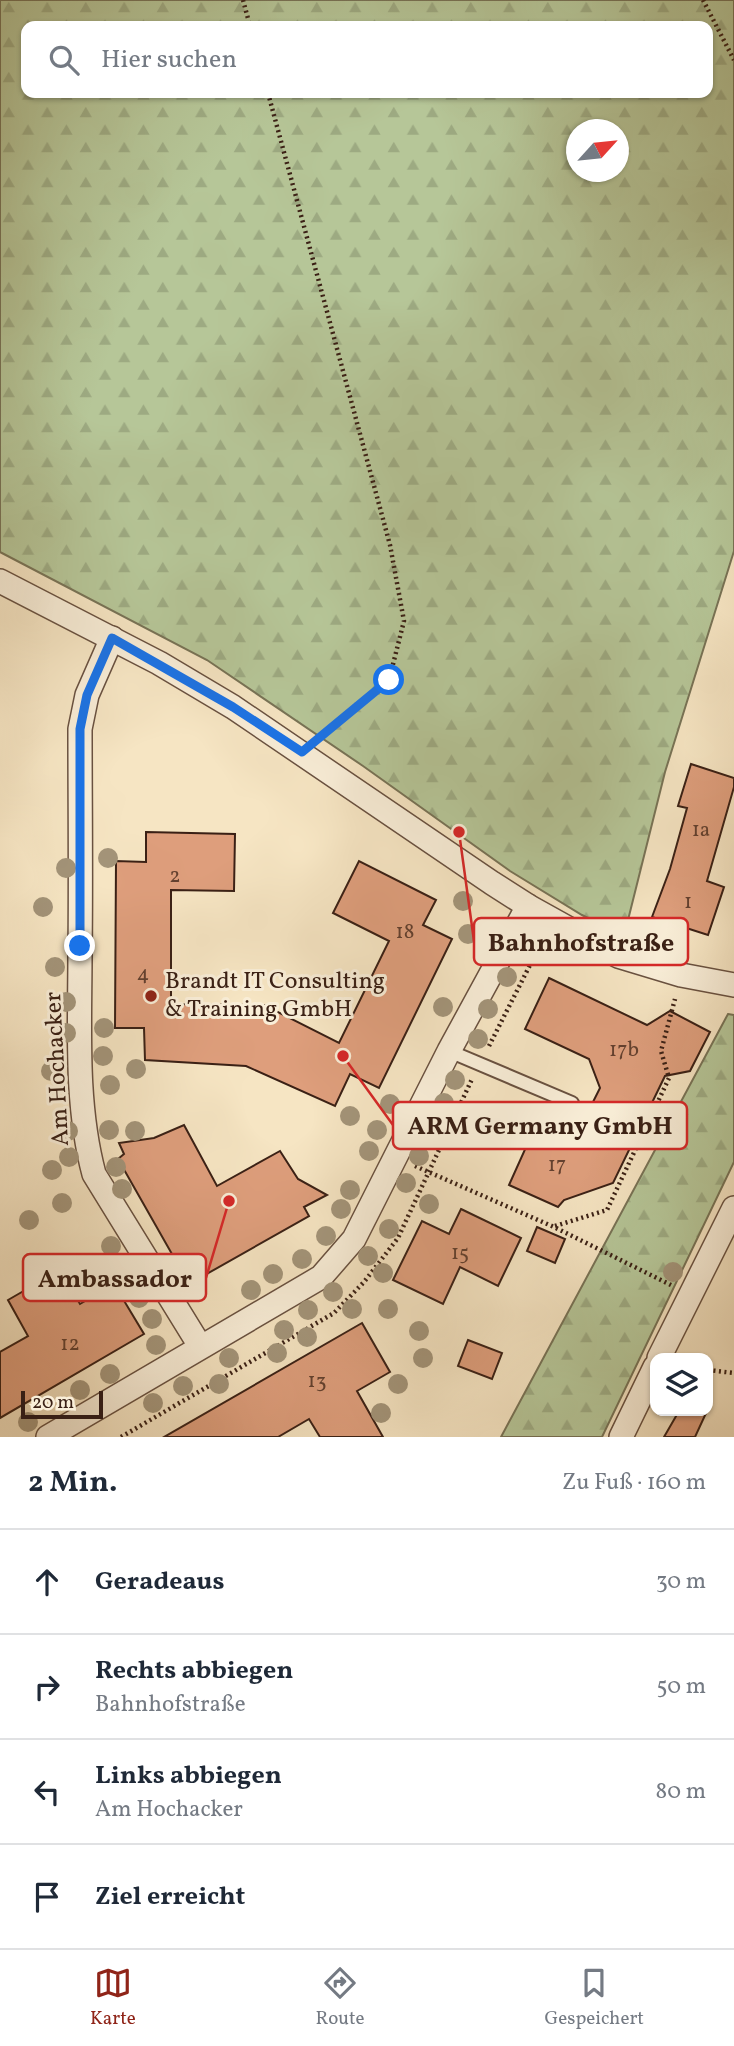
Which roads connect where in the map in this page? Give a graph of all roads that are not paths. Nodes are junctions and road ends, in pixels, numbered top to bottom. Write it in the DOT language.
graph roads {
  1 [pos="0,581"];
  2 [pos="112,638"];
  3 [pos="528,906"];
  4 [pos="734,985"];
  5 [pos="449,1051"];
  6 [pos="572,1103"];
  7 [pos="734,1208"];
  8 [pos="200,1346"];
  9 [pos="662,1353"];
  10 [pos="650,1377"];
  11 [pos="48,1437"];
  12 [pos="621,1437"];
  1 -- 2 [label="street"];
  2 -- 3 [label="street"];
  2 -- 8 [label="street, Am Hochacker"];
  3 -- 4 [label="street"];
  3 -- 5 [label="street"];
  5 -- 6 [label="lane"];
  5 -- 8 [label="street"];
  7 -- 9 [label="street"];
  8 -- 11 [label="street"];
  10 -- 12 [label="street"];
}
